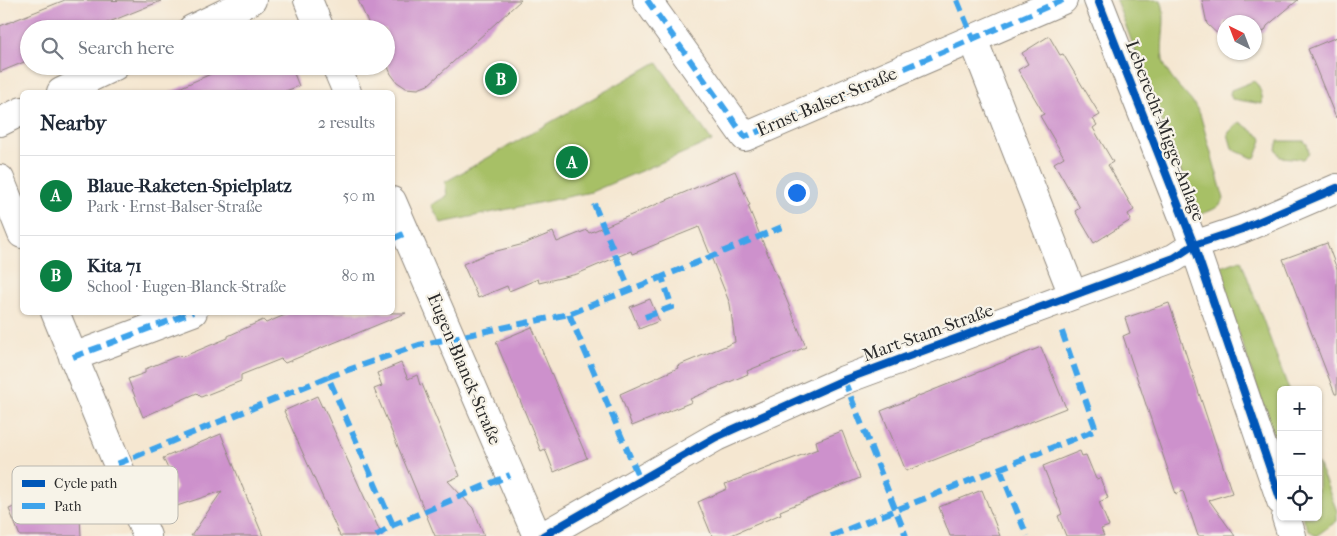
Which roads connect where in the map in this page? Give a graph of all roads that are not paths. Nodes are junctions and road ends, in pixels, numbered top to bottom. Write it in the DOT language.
graph roads {
  1 [pos="252,0"];
  2 [pos="308,0"];
  3 [pos="647,0"];
  4 [pos="1063,0"];
  5 [pos="1098,0"];
  6 [pos="211,20"];
  7 [pos="316,20"];
  8 [pos="973,39"];
  9 [pos="96,75"];
  10 [pos="340,75"];
  11 [pos="65,90"];
  12 [pos="346,90"];
  13 [pos="20,112"];
  14 [pos="0,122"];
  15 [pos="0,179"];
  16 [pos="1337,188"];
  17 [pos="395,216"];
  18 [pos="20,229"];
  19 [pos="399,236"];
  20 [pos="1194,245"];
  21 [pos="1073,295"];
  22 [pos="56,315"];
  23 [pos="185,315"];
  24 [pos="73,357"];
  25 [pos="118,466"];
  26 [pos="1277,489"];
  27 [pos="1287,521"];
  28 [pos="142,524"];
  29 [pos="147,536"];
  30 [pos="537,536"];
  31 [pos="543,536"];
  32 [pos="1292,536"];
  1 -- 6 [label="street"];
  2 -- 7 [label="street"];
  3 -- 8 [label="street, Ernst-Balser-Straße"];
  4 -- 8 [label="street, Ernst-Balser-Straße"];
  5 -- 20 [label="street, Leberecht-Migge-Anlage"];
  8 -- 21 [label="street"];
  9 -- 11 [label="street"];
  10 -- 12 [label="street"];
  13 -- 14 [label="street"];
  15 -- 18 [label="street"];
  16 -- 20 [label="street, Mart-Stam-Straße"];
  17 -- 19 [label="street, Eugen-Blanck-Straße"];
  19 -- 30 [label="street, Eugen-Blanck-Straße"];
  20 -- 21 [label="street, Mart-Stam-Straße"];
  20 -- 26 [label="street, Leberecht-Migge-Anlage"];
  21 -- 31 [label="street, Mart-Stam-Straße"];
  22 -- 24 [label="street"];
  23 -- 24 [label="street"];
  24 -- 25 [label="street"];
  27 -- 32 [label="street"];
  28 -- 29 [label="street"];
}
